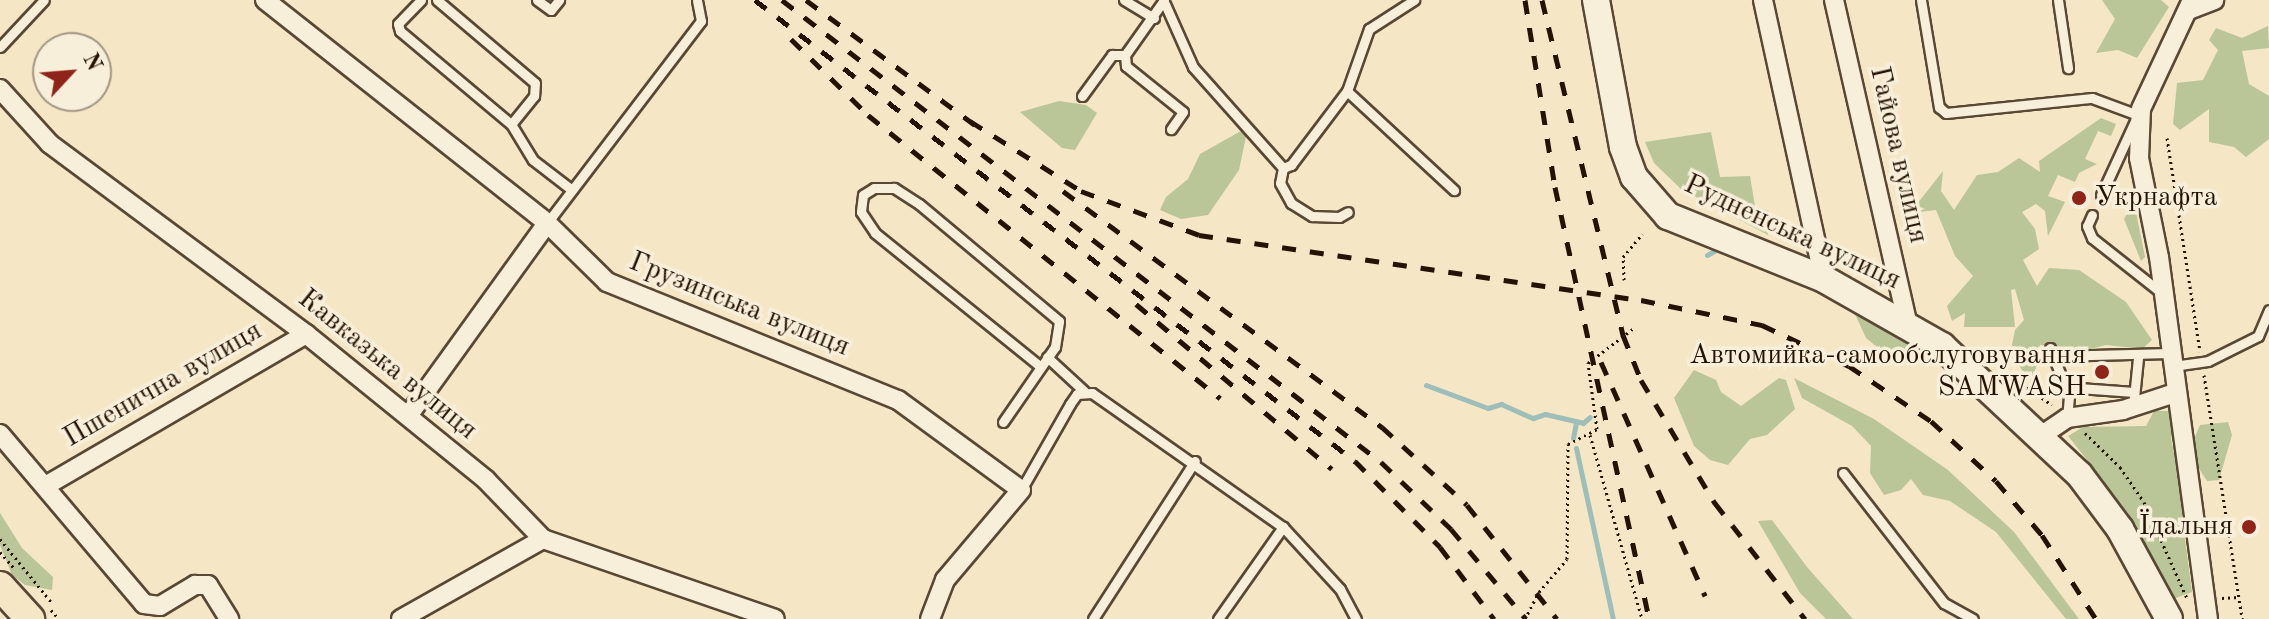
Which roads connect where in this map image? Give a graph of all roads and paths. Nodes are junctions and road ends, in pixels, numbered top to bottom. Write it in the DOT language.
graph roads {
  1 [pos="44,0"];
  2 [pos="265,0"];
  3 [pos="421,0"];
  4 [pos="437,0"];
  5 [pos="537,0"];
  6 [pos="559,0"];
  7 [pos="697,0"];
  8 [pos="1124,0"];
  9 [pos="1414,0"];
  10 [pos="1596,0"];
  11 [pos="1763,0"];
  12 [pos="1834,0"];
  13 [pos="1921,0"];
  14 [pos="2058,0"];
  15 [pos="2214,0"];
  16 [pos="1165,2"];
  17 [pos="2187,3"];
  18 [pos="1154,18"];
  19 [pos="0,47"];
  20 [pos="1125,55"];
  21 [pos="2068,68"];
  22 [pos="0,89"];
  23 [pos="1347,91"];
  24 [pos="1082,96"];
  25 [pos="2139,112"];
  26 [pos="511,124"];
  27 [pos="1171,129"];
  28 [pos="2167,138"];
  29 [pos="1283,168"];
  30 [pos="572,190"];
  31 [pos="1454,190"];
  32 [pos="2101,195"];
  33 [pos="1348,212"];
  34 [pos="2092,215"];
  35 [pos="547,223"];
  36 [pos="1642,234"];
  37 [pos="1824,279"];
  38 [pos="1624,280"];
  39 [pos="2163,294"];
  40 [pos="2269,310"];
  41 [pos="1907,322"];
  42 [pos="1634,328"];
  43 [pos="306,334"];
  44 [pos="1981,356"];
  45 [pos="1047,357"];
  46 [pos="2138,358"];
  47 [pos="2170,360"];
  48 [pos="2202,362"];
  49 [pos="1040,366"];
  50 [pos="2065,387"];
  51 [pos="1084,391"];
  52 [pos="2175,397"];
  53 [pos="2133,400"];
  54 [pos="2052,405"];
  55 [pos="408,416"];
  56 [pos="2067,418"];
  57 [pos="1003,422"];
  58 [pos="2085,433"];
  59 [pos="0,434"];
  60 [pos="1590,435"];
  61 [pos="2042,435"];
  62 [pos="1195,461"];
  63 [pos="1843,473"];
  64 [pos="47,485"];
  65 [pos="1021,490"];
  66 [pos="1283,527"];
  67 [pos="0,539"];
  68 [pos="543,539"];
  69 [pos="0,586"];
  70 [pos="2239,597"];
  71 [pos="2187,599"];
  72 [pos="2215,599"];
  73 [pos="41,611"];
  74 [pos="1351,617"];
  75 [pos="229,619"];
  76 [pos="401,619"];
  77 [pos="775,619"];
  78 [pos="930,619"];
  79 [pos="1093,619"];
  80 [pos="1218,619"];
  81 [pos="1525,619"];
  82 [pos="1642,619"];
  83 [pos="1973,619"];
  84 [pos="2169,619"];
  85 [pos="2208,619"];
  86 [pos="2242,619"];
  1 -- 19 [label="lane"];
  2 -- 35 [label="street, Грузинська вулиця"];
  3 -- 26 [label="lane"];
  4 -- 26 [label="lane"];
  5 -- 6 [label="lane"];
  7 -- 30 [label="lane"];
  8 -- 18 [label="lane"];
  9 -- 23 [label="lane"];
  10 -- 37 [label="street, Рудненська вулиця"];
  11 -- 37 [label="street"];
  12 -- 41 [label="street, Гайова вулиця"];
  13 -- 25 [label="lane"];
  14 -- 21 [label="lane"];
  15 -- 17 [label="street"];
  16 -- 18 [label="lane"];
  16 -- 29 [label="lane"];
  17 -- 25 [label="street"];
  18 -- 20 [label="lane"];
  20 -- 24 [label="lane"];
  20 -- 27 [label="lane"];
  22 -- 43 [label="street, Кавказька вулиця"];
  23 -- 29 [label="lane"];
  23 -- 31 [label="lane"];
  25 -- 32 [label="lane"];
  25 -- 39 [label="street"];
  26 -- 30 [label="lane"];
  28 -- 48 [label="path"];
  29 -- 33 [label="lane"];
  30 -- 35 [label="lane"];
  34 -- 39 [label="lane"];
  35 -- 55 [label="street"];
  35 -- 65 [label="street, Грузинська вулиця"];
  36 -- 38 [label="path"];
  37 -- 41 [label="street, Рудненська вулиця"];
  39 -- 47 [label="street"];
  40 -- 48 [label="lane"];
  41 -- 61 [label="street, Рудненська вулиця"];
  42 -- 60 [label="path"];
  43 -- 55 [label="street, Кавказька вулиця"];
  43 -- 64 [label="street, Пшенична вулиця"];
  44 -- 54 [label="path"];
  45 -- 49 [label="lane"];
  45 -- 49 [label="lane"];
  45 -- 51 [label="lane"];
  46 -- 47 [label="lane"];
  46 -- 50 [label="lane"];
  46 -- 53 [label="lane"];
  47 -- 48 [label="lane"];
  47 -- 52 [label="street"];
  48 -- 70 [label="path"];
  49 -- 57 [label="lane"];
  50 -- 53 [label="lane"];
  50 -- 56 [label="lane"];
  51 -- 62 [label="lane"];
  51 -- 65 [label="lane"];
  52 -- 53 [label="street"];
  52 -- 85 [label="street"];
  53 -- 56 [label="street"];
  55 -- 68 [label="street, Кавказька вулиця"];
  56 -- 61 [label="street"];
  58 -- 71 [label="path"];
  59 -- 64 [label="street"];
  60 -- 81 [label="path"];
  60 -- 82 [label="path"];
  61 -- 84 [label="street, Рудненська вулиця"];
  62 -- 66 [label="lane"];
  62 -- 79 [label="lane"];
  63 -- 83 [label="lane"];
  64 -- 75 [label="street"];
  65 -- 78 [label="street"];
  66 -- 74 [label="lane"];
  66 -- 80 [label="lane"];
  67 -- 73 [label="path"];
  68 -- 76 [label="street"];
  68 -- 77 [label="street, Кавказька вулиця"];
  69 -- 73 [label="main road"];
  70 -- 72 [label="path"];
  70 -- 86 [label="path"];
}
